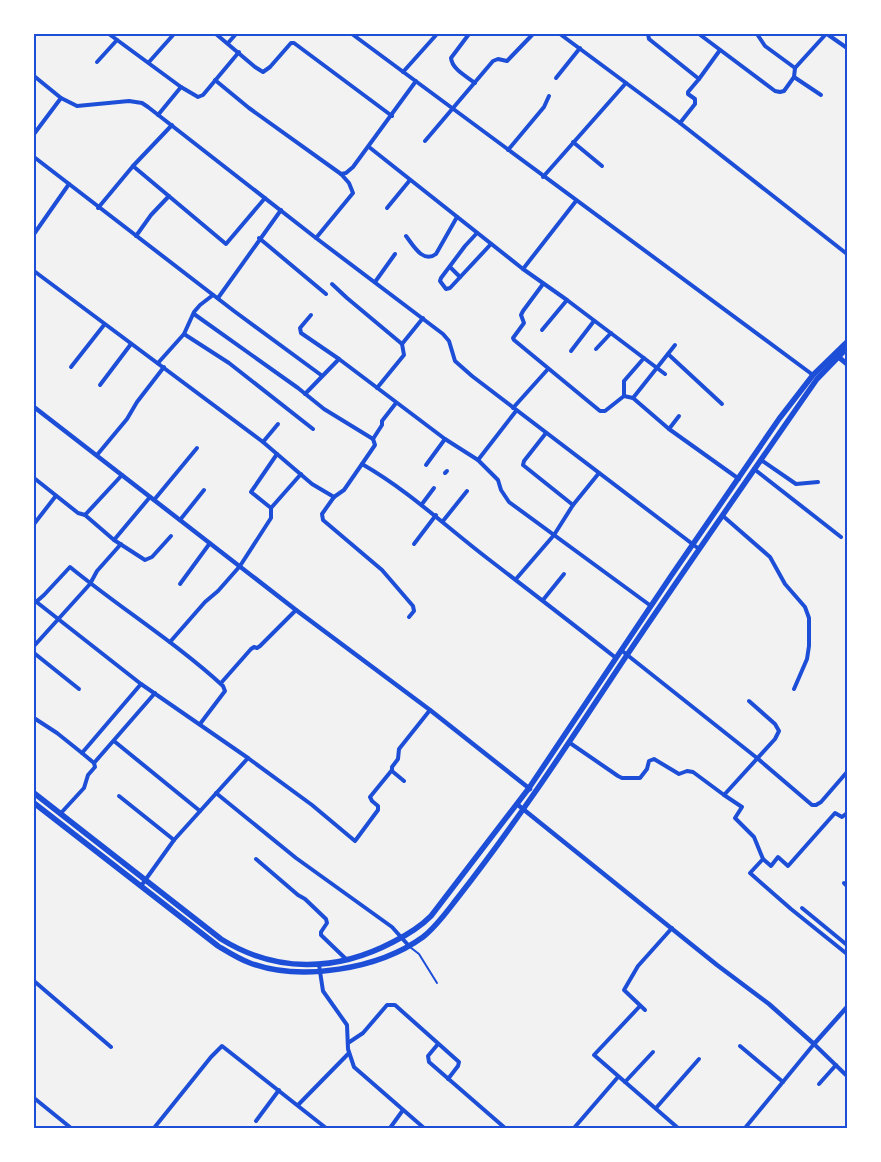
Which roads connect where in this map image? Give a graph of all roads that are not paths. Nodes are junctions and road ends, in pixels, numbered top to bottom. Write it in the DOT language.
graph roads {
  1 [pos="109,34"];
  2 [pos="174,34"];
  3 [pos="216,34"];
  4 [pos="236,34"];
  5 [pos="352,34"];
  6 [pos="437,34"];
  7 [pos="469,34"];
  8 [pos="533,34"];
  9 [pos="560,34"];
  10 [pos="648,34"];
  11 [pos="699,34"];
  12 [pos="757,34"];
  13 [pos="827,34"];
  14 [pos="117,40"];
  15 [pos="847,41"];
  16 [pos="228,43"];
  17 [pos="845,47"];
  18 [pos="580,48"];
  19 [pos="720,50"];
  20 [pos="239,52"];
  21 [pos="97,62"];
  22 [pos="149,62"];
  23 [pos="796,68"];
  24 [pos="403,72"];
  25 [pos="34,76"];
  26 [pos="794,77"];
  27 [pos="556,78"];
  28 [pos="698,78"];
  29 [pos="214,80"];
  30 [pos="416,82"];
  31 [pos="475,83"];
  32 [pos="626,83"];
  33 [pos="181,87"];
  34 [pos="821,95"];
  35 [pos="549,96"];
  36 [pos="61,98"];
  37 [pos="453,109"];
  38 [pos="158,115"];
  39 [pos="392,116"];
  40 [pos="680,123"];
  41 [pos="172,125"];
  42 [pos="34,134"];
  43 [pos="425,141"];
  44 [pos="573,142"];
  45 [pos="369,147"];
  46 [pos="508,150"];
  47 [pos="34,157"];
  48 [pos="133,166"];
  49 [pos="602,166"];
  50 [pos="341,174"];
  51 [pos="543,177"];
  52 [pos="410,180"];
  53 [pos="69,184"];
  54 [pos="169,196"];
  55 [pos="265,198"];
  56 [pos="576,201"];
  57 [pos="98,208"];
  58 [pos="387,208"];
  59 [pos="281,210"];
  60 [pos="457,217"];
  61 [pos="477,233"];
  62 [pos="34,234"];
  63 [pos="136,236"];
  64 [pos="406,236"];
  65 [pos="259,238"];
  66 [pos="316,238"];
  67 [pos="491,244"];
  68 [pos="395,254"];
  69 [pos="847,254"];
  70 [pos="450,268"];
  71 [pos="524,270"];
  72 [pos="34,271"];
  73 [pos="460,277"];
  74 [pos="375,282"];
  75 [pos="332,284"];
  76 [pos="543,284"];
  77 [pos="213,294"];
  78 [pos="326,294"];
  79 [pos="218,298"];
  80 [pos="567,300"];
  81 [pos="194,314"];
  82 [pos="311,315"];
  83 [pos="423,318"];
  84 [pos="594,321"];
  85 [pos="104,324"];
  86 [pos="542,330"];
  87 [pos="610,333"];
  88 [pos="184,334"];
  89 [pos="131,344"];
  90 [pos="402,344"];
  91 [pos="675,345"];
  92 [pos="845,347"];
  93 [pos="596,348"];
  94 [pos="571,351"];
  95 [pos="668,354"];
  96 [pos="836,355"];
  97 [pos="644,358"];
  98 [pos="339,359"];
  99 [pos="158,363"];
  100 [pos="847,364"];
  101 [pos="71,367"];
  102 [pos="164,367"];
  103 [pos="658,368"];
  104 [pos="548,369"];
  105 [pos="665,374"];
  106 [pos="813,375"];
  107 [pos="321,376"];
  108 [pos="100,385"];
  109 [pos="377,388"];
  110 [pos="305,394"];
  111 [pos="624,396"];
  112 [pos="634,398"];
  113 [pos="396,403"];
  114 [pos="722,404"];
  115 [pos="34,407"];
  116 [pos="514,409"];
  117 [pos="679,416"];
  118 [pos="278,424"];
  119 [pos="313,429"];
  120 [pos="669,429"];
  121 [pos="546,434"];
  122 [pos="373,439"];
  123 [pos="445,440"];
  124 [pos="263,442"];
  125 [pos="197,448"];
  126 [pos="277,454"];
  127 [pos="97,456"];
  128 [pos="478,460"];
  129 [pos="761,460"];
  130 [pos="362,464"];
  131 [pos="426,465"];
  132 [pos="754,469"];
  133 [pos="599,473"];
  134 [pos="301,474"];
  135 [pos="122,475"];
  136 [pos="34,478"];
  137 [pos="739,479"];
  138 [pos="818,482"];
  139 [pos="434,488"];
  140 [pos="204,490"];
  141 [pos="467,491"];
  142 [pos="56,497"];
  143 [pos="334,497"];
  144 [pos="152,499"];
  145 [pos="422,504"];
  146 [pos="573,505"];
  147 [pos="271,508"];
  148 [pos="85,515"];
  149 [pos="436,516"];
  150 [pos="723,516"];
  151 [pos="180,520"];
  152 [pos="443,521"];
  153 [pos="34,524"];
  154 [pos="554,535"];
  155 [pos="170,536"];
  156 [pos="841,538"];
  157 [pos="114,540"];
  158 [pos="210,543"];
  159 [pos="120,544"];
  160 [pos="414,544"];
  161 [pos="693,544"];
  162 [pos="699,549"];
  163 [pos="240,566"];
  164 [pos="564,574"];
  165 [pos="516,579"];
  166 [pos="90,584"];
  167 [pos="180,584"];
  168 [pos="543,600"];
  169 [pos="35,601"];
  170 [pos="651,606"];
  171 [pos="296,610"];
  172 [pos="409,617"];
  173 [pos="58,620"];
  174 [pos="170,642"];
  175 [pos="34,646"];
  176 [pos="621,650"];
  177 [pos="34,653"];
  178 [pos="627,655"];
  179 [pos="616,658"];
  180 [pos="622,662"];
  181 [pos="221,683"];
  182 [pos="141,684"];
  183 [pos="79,689"];
  184 [pos="794,689"];
  185 [pos="155,693"];
  186 [pos="749,701"];
  187 [pos="430,710"];
  188 [pos="34,718"];
  189 [pos="200,724"];
  190 [pos="568,730"];
  191 [pos="575,735"];
  192 [pos="114,741"];
  193 [pos="570,743"];
  194 [pos="82,753"];
  195 [pos="553,754"];
  196 [pos="248,758"];
  197 [pos="560,758"];
  198 [pos="757,758"];
  199 [pos="94,763"];
  200 [pos="392,770"];
  201 [pos="847,772"];
  202 [pos="404,780"];
  203 [pos="530,788"];
  204 [pos="535,792"];
  205 [pos="34,793"];
  206 [pos="216,793"];
  207 [pos="724,795"];
  208 [pos="119,796"];
  209 [pos="34,803"];
  210 [pos="518,805"];
  211 [pos="523,809"];
  212 [pos="200,811"];
  213 [pos="61,813"];
  214 [pos="847,813"];
  215 [pos="174,840"];
  216 [pos="112,854"];
  217 [pos="256,858"];
  218 [pos="476,859"];
  219 [pos="763,859"];
  220 [pos="108,860"];
  221 [pos="484,865"];
  222 [pos="143,883"];
  223 [pos="802,908"];
  224 [pos="198,922"];
  225 [pos="194,928"];
  226 [pos="672,928"];
  227 [pos="402,937"];
  228 [pos="409,946"];
  229 [pos="847,946"];
  230 [pos="847,954"];
  231 [pos="347,960"];
  232 [pos="319,968"];
  233 [pos="34,981"];
  234 [pos="437,983"];
  235 [pos="640,1006"];
  236 [pos="847,1007"];
  237 [pos="645,1010"];
  238 [pos="348,1044"];
  239 [pos="438,1044"];
  240 [pos="814,1044"];
  241 [pos="740,1046"];
  242 [pos="111,1047"];
  243 [pos="653,1052"];
  244 [pos="349,1053"];
  245 [pos="699,1059"];
  246 [pos="836,1065"];
  247 [pos="847,1076"];
  248 [pos="618,1077"];
  249 [pos="448,1079"];
  250 [pos="625,1082"];
  251 [pos="783,1082"];
  252 [pos="819,1084"];
  253 [pos="279,1090"];
  254 [pos="34,1098"];
  255 [pos="298,1105"];
  256 [pos="656,1108"];
  257 [pos="403,1110"];
  258 [pos="256,1121"];
  259 [pos="155,1126"];
  260 [pos="499,1126"];
  261 [pos="71,1128"];
  262 [pos="326,1128"];
  263 [pos="390,1128"];
  264 [pos="424,1128"];
  265 [pos="505,1128"];
  266 [pos="576,1128"];
  267 [pos="678,1128"];
  268 [pos="745,1128"];
  1 -- 14 [label="street"];
  2 -- 22 [label="street"];
  3 -- 16 [label="street"];
  4 -- 16 [label="street"];
  5 -- 24 [label="street"];
  6 -- 24 [label="street"];
  7 -- 31 [label="street"];
  8 -- 31 [label="street"];
  9 -- 18 [label="street"];
  10 -- 28 [label="street"];
  11 -- 19 [label="street"];
  12 -- 23 [label="street"];
  13 -- 17 [label="street"];
  13 -- 23 [label="street"];
  14 -- 21 [label="street"];
  14 -- 22 [label="street"];
  15 -- 17 [label="street"];
  16 -- 20 [label="street"];
  18 -- 27 [label="street"];
  18 -- 32 [label="street"];
  19 -- 26 [label="street"];
  19 -- 28 [label="street"];
  20 -- 29 [label="street"];
  20 -- 39 [label="street"];
  22 -- 33 [label="street"];
  23 -- 26 [label="street"];
  24 -- 30 [label="street"];
  25 -- 36 [label="street"];
  26 -- 34 [label="street"];
  28 -- 40 [label="street"];
  29 -- 33 [label="street"];
  29 -- 50 [label="street"];
  30 -- 37 [label="street"];
  30 -- 39 [label="street"];
  31 -- 37 [label="street"];
  32 -- 40 [label="street"];
  32 -- 44 [label="street"];
  33 -- 38 [label="street"];
  35 -- 46 [label="street"];
  36 -- 38 [label="street"];
  36 -- 42 [label="street"];
  37 -- 43 [label="street"];
  37 -- 46 [label="street"];
  38 -- 41 [label="street"];
  39 -- 45 [label="street"];
  40 -- 69 [label="street"];
  41 -- 48 [label="street"];
  41 -- 55 [label="street"];
  44 -- 49 [label="street"];
  44 -- 51 [label="street"];
  45 -- 50 [label="street"];
  45 -- 52 [label="street"];
  46 -- 51 [label="street"];
  47 -- 53 [label="street"];
  48 -- 54 [label="street"];
  48 -- 57 [label="street"];
  50 -- 66 [label="street"];
  51 -- 56 [label="street"];
  52 -- 58 [label="street"];
  52 -- 60 [label="street"];
  53 -- 57 [label="street"];
  53 -- 62 [label="street"];
  54 -- 55 [label="street"];
  54 -- 63 [label="street"];
  55 -- 59 [label="street"];
  56 -- 71 [label="street"];
  56 -- 106 [label="street"];
  57 -- 63 [label="street"];
  59 -- 65 [label="street"];
  59 -- 66 [label="street"];
  60 -- 61 [label="street"];
  60 -- 64 [label="street"];
  61 -- 67 [label="street"];
  61 -- 70 [label="street"];
  63 -- 77 [label="street"];
  65 -- 78 [label="street"];
  65 -- 79 [label="street"];
  66 -- 74 [label="street"];
  67 -- 71 [label="street"];
  67 -- 73 [label="street"];
  68 -- 74 [label="street"];
  70 -- 73 [label="street"];
  70 -- 73 [label="street"];
  71 -- 76 [label="street"];
  72 -- 85 [label="street"];
  74 -- 83 [label="street"];
  75 -- 90 [label="street"];
  76 -- 80 [label="street"];
  76 -- 104 [label="street"];
  77 -- 79 [label="street"];
  77 -- 81 [label="street"];
  79 -- 107 [label="street"];
  80 -- 84 [label="street"];
  80 -- 86 [label="street"];
  81 -- 88 [label="street"];
  81 -- 110 [label="street"];
  82 -- 98 [label="street"];
  83 -- 90 [label="street"];
  83 -- 116 [label="street"];
  84 -- 87 [label="street"];
  84 -- 94 [label="street"];
  85 -- 89 [label="street"];
  85 -- 101 [label="street"];
  87 -- 93 [label="street"];
  87 -- 97 [label="street"];
  88 -- 99 [label="street"];
  88 -- 119 [label="street"];
  89 -- 99 [label="street"];
  89 -- 108 [label="street"];
  90 -- 109 [label="street"];
  91 -- 95 [label="street"];
  92 -- 96 [label="main road"];
  95 -- 103 [label="street"];
  95 -- 114 [label="street"];
  96 -- 100 [label="main road"];
  96 -- 106 [label="main road"];
  96 -- 129 [label="main road"];
  97 -- 103 [label="street"];
  97 -- 111 [label="street"];
  98 -- 107 [label="street"];
  98 -- 109 [label="street"];
  99 -- 102 [label="street"];
  102 -- 124 [label="street"];
  102 -- 127 [label="street"];
  103 -- 105 [label="street"];
  103 -- 112 [label="street"];
  104 -- 111 [label="street"];
  104 -- 116 [label="street"];
  106 -- 137 [label="main road"];
  107 -- 110 [label="street"];
  109 -- 113 [label="street"];
  110 -- 122 [label="street"];
  111 -- 112 [label="street"];
  112 -- 120 [label="street"];
  113 -- 122 [label="street"];
  113 -- 123 [label="street"];
  115 -- 127 [label="street"];
  116 -- 121 [label="street"];
  116 -- 128 [label="street"];
  117 -- 120 [label="street"];
  118 -- 124 [label="street"];
  120 -- 137 [label="street"];
  121 -- 133 [label="street"];
  121 -- 146 [label="street"];
  122 -- 130 [label="street"];
  123 -- 128 [label="street"];
  123 -- 131 [label="street"];
  124 -- 126 [label="street"];
  125 -- 144 [label="street"];
  126 -- 134 [label="street"];
  126 -- 147 [label="street"];
  127 -- 135 [label="street"];
  128 -- 154 [label="street"];
  129 -- 132 [label="main road"];
  129 -- 138 [label="street"];
  130 -- 143 [label="street"];
  130 -- 145 [label="street"];
  132 -- 150 [label="main road"];
  132 -- 156 [label="street"];
  133 -- 146 [label="street"];
  133 -- 161 [label="street"];
  134 -- 143 [label="street"];
  134 -- 147 [label="street"];
  135 -- 144 [label="street"];
  135 -- 148 [label="street"];
  136 -- 142 [label="street"];
  137 -- 161 [label="main road"];
  139 -- 145 [label="street"];
  140 -- 151 [label="street"];
  141 -- 152 [label="street"];
  142 -- 148 [label="street"];
  142 -- 153 [label="street"];
  143 -- 172 [label="street"];
  144 -- 151 [label="street"];
  144 -- 157 [label="street"];
  145 -- 149 [label="street"];
  146 -- 154 [label="street"];
  147 -- 163 [label="street"];
  148 -- 157 [label="street"];
  149 -- 152 [label="street"];
  149 -- 160 [label="street"];
  150 -- 162 [label="main road"];
  150 -- 184 [label="street"];
  151 -- 158 [label="street"];
  152 -- 165 [label="street"];
  154 -- 165 [label="street"];
  154 -- 170 [label="street"];
  155 -- 159 [label="street"];
  157 -- 159 [label="street"];
  158 -- 163 [label="street"];
  158 -- 167 [label="street"];
  159 -- 166 [label="street"];
  161 -- 162 [label="street"];
  161 -- 170 [label="main road"];
  162 -- 178 [label="main road"];
  163 -- 171 [label="street"];
  163 -- 174 [label="street"];
  164 -- 168 [label="street"];
  165 -- 168 [label="street"];
  166 -- 169 [label="street"];
  166 -- 173 [label="street"];
  166 -- 174 [label="street"];
  168 -- 179 [label="street"];
  169 -- 173 [label="street"];
  170 -- 176 [label="main road"];
  171 -- 181 [label="street"];
  171 -- 187 [label="street"];
  173 -- 175 [label="street"];
  173 -- 182 [label="street"];
  174 -- 181 [label="street"];
  176 -- 178 [label="street"];
  176 -- 179 [label="main road"];
  177 -- 183 [label="street"];
  178 -- 180 [label="main road"];
  178 -- 198 [label="street"];
  179 -- 180 [label="street"];
  179 -- 190 [label="main road"];
  180 -- 191 [label="main road"];
  181 -- 189 [label="street"];
  182 -- 185 [label="street"];
  182 -- 194 [label="street"];
  185 -- 189 [label="street"];
  185 -- 192 [label="street"];
  186 -- 198 [label="street"];
  187 -- 200 [label="street"];
  187 -- 203 [label="street"];
  188 -- 194 [label="street"];
  189 -- 196 [label="street"];
  190 -- 191 [label="main road"];
  190 -- 195 [label="main road"];
  191 -- 193 [label="main road"];
  192 -- 199 [label="street"];
  192 -- 212 [label="street"];
  193 -- 197 [label="main road"];
  193 -- 207 [label="street"];
  194 -- 199 [label="street"];
  195 -- 197 [label="main road"];
  195 -- 203 [label="main road"];
  196 -- 200 [label="street"];
  196 -- 206 [label="street"];
  197 -- 204 [label="main road"];
  198 -- 201 [label="street"];
  198 -- 207 [label="street"];
  199 -- 213 [label="street"];
  200 -- 202 [label="street"];
  203 -- 204 [label="street"];
  203 -- 210 [label="main road"];
  204 -- 211 [label="main road"];
  205 -- 213 [label="main road"];
  206 -- 212 [label="street"];
  206 -- 227 [label="street"];
  207 -- 219 [label="street"];
  208 -- 215 [label="street"];
  209 -- 220 [label="main road"];
  210 -- 211 [label="street"];
  210 -- 218 [label="main road"];
  211 -- 221 [label="main road"];
  211 -- 226 [label="street"];
  212 -- 215 [label="street"];
  213 -- 216 [label="main road"];
  214 -- 219 [label="street"];
  215 -- 222 [label="street"];
  216 -- 220 [label="main road"];
  216 -- 222 [label="main road"];
  217 -- 231 [label="street"];
  218 -- 221 [label="main road"];
  218 -- 227 [label="main road"];
  219 -- 230 [label="street"];
  220 -- 222 [label="main road"];
  221 -- 228 [label="main road"];
  222 -- 224 [label="main road"];
  222 -- 225 [label="main road"];
  223 -- 229 [label="street"];
  224 -- 225 [label="main road"];
  224 -- 232 [label="main road"];
  225 -- 232 [label="main road"];
  226 -- 235 [label="street"];
  226 -- 240 [label="street"];
  227 -- 228 [label="street"];
  227 -- 231 [label="main road"];
  228 -- 232 [label="main road"];
  228 -- 234 [label="lane"];
  231 -- 232 [label="main road"];
  232 -- 238 [label="street"];
  233 -- 242 [label="street"];
  235 -- 237 [label="street"];
  235 -- 248 [label="street"];
  236 -- 240 [label="street"];
  238 -- 239 [label="street"];
  238 -- 244 [label="street"];
  239 -- 249 [label="street"];
  239 -- 249 [label="street"];
  240 -- 246 [label="street"];
  240 -- 251 [label="street"];
  241 -- 251 [label="street"];
  243 -- 250 [label="street"];
  244 -- 255 [label="street"];
  244 -- 257 [label="street"];
  245 -- 256 [label="street"];
  246 -- 247 [label="street"];
  246 -- 252 [label="street"];
  248 -- 250 [label="street"];
  248 -- 266 [label="street"];
  249 -- 260 [label="street"];
  250 -- 256 [label="street"];
  251 -- 268 [label="street"];
  253 -- 255 [label="street"];
  253 -- 258 [label="street"];
  253 -- 259 [label="street"];
  254 -- 261 [label="street"];
  255 -- 262 [label="street"];
  256 -- 267 [label="street"];
  257 -- 263 [label="street"];
  257 -- 264 [label="street"];
  260 -- 265 [label="street"];
}
